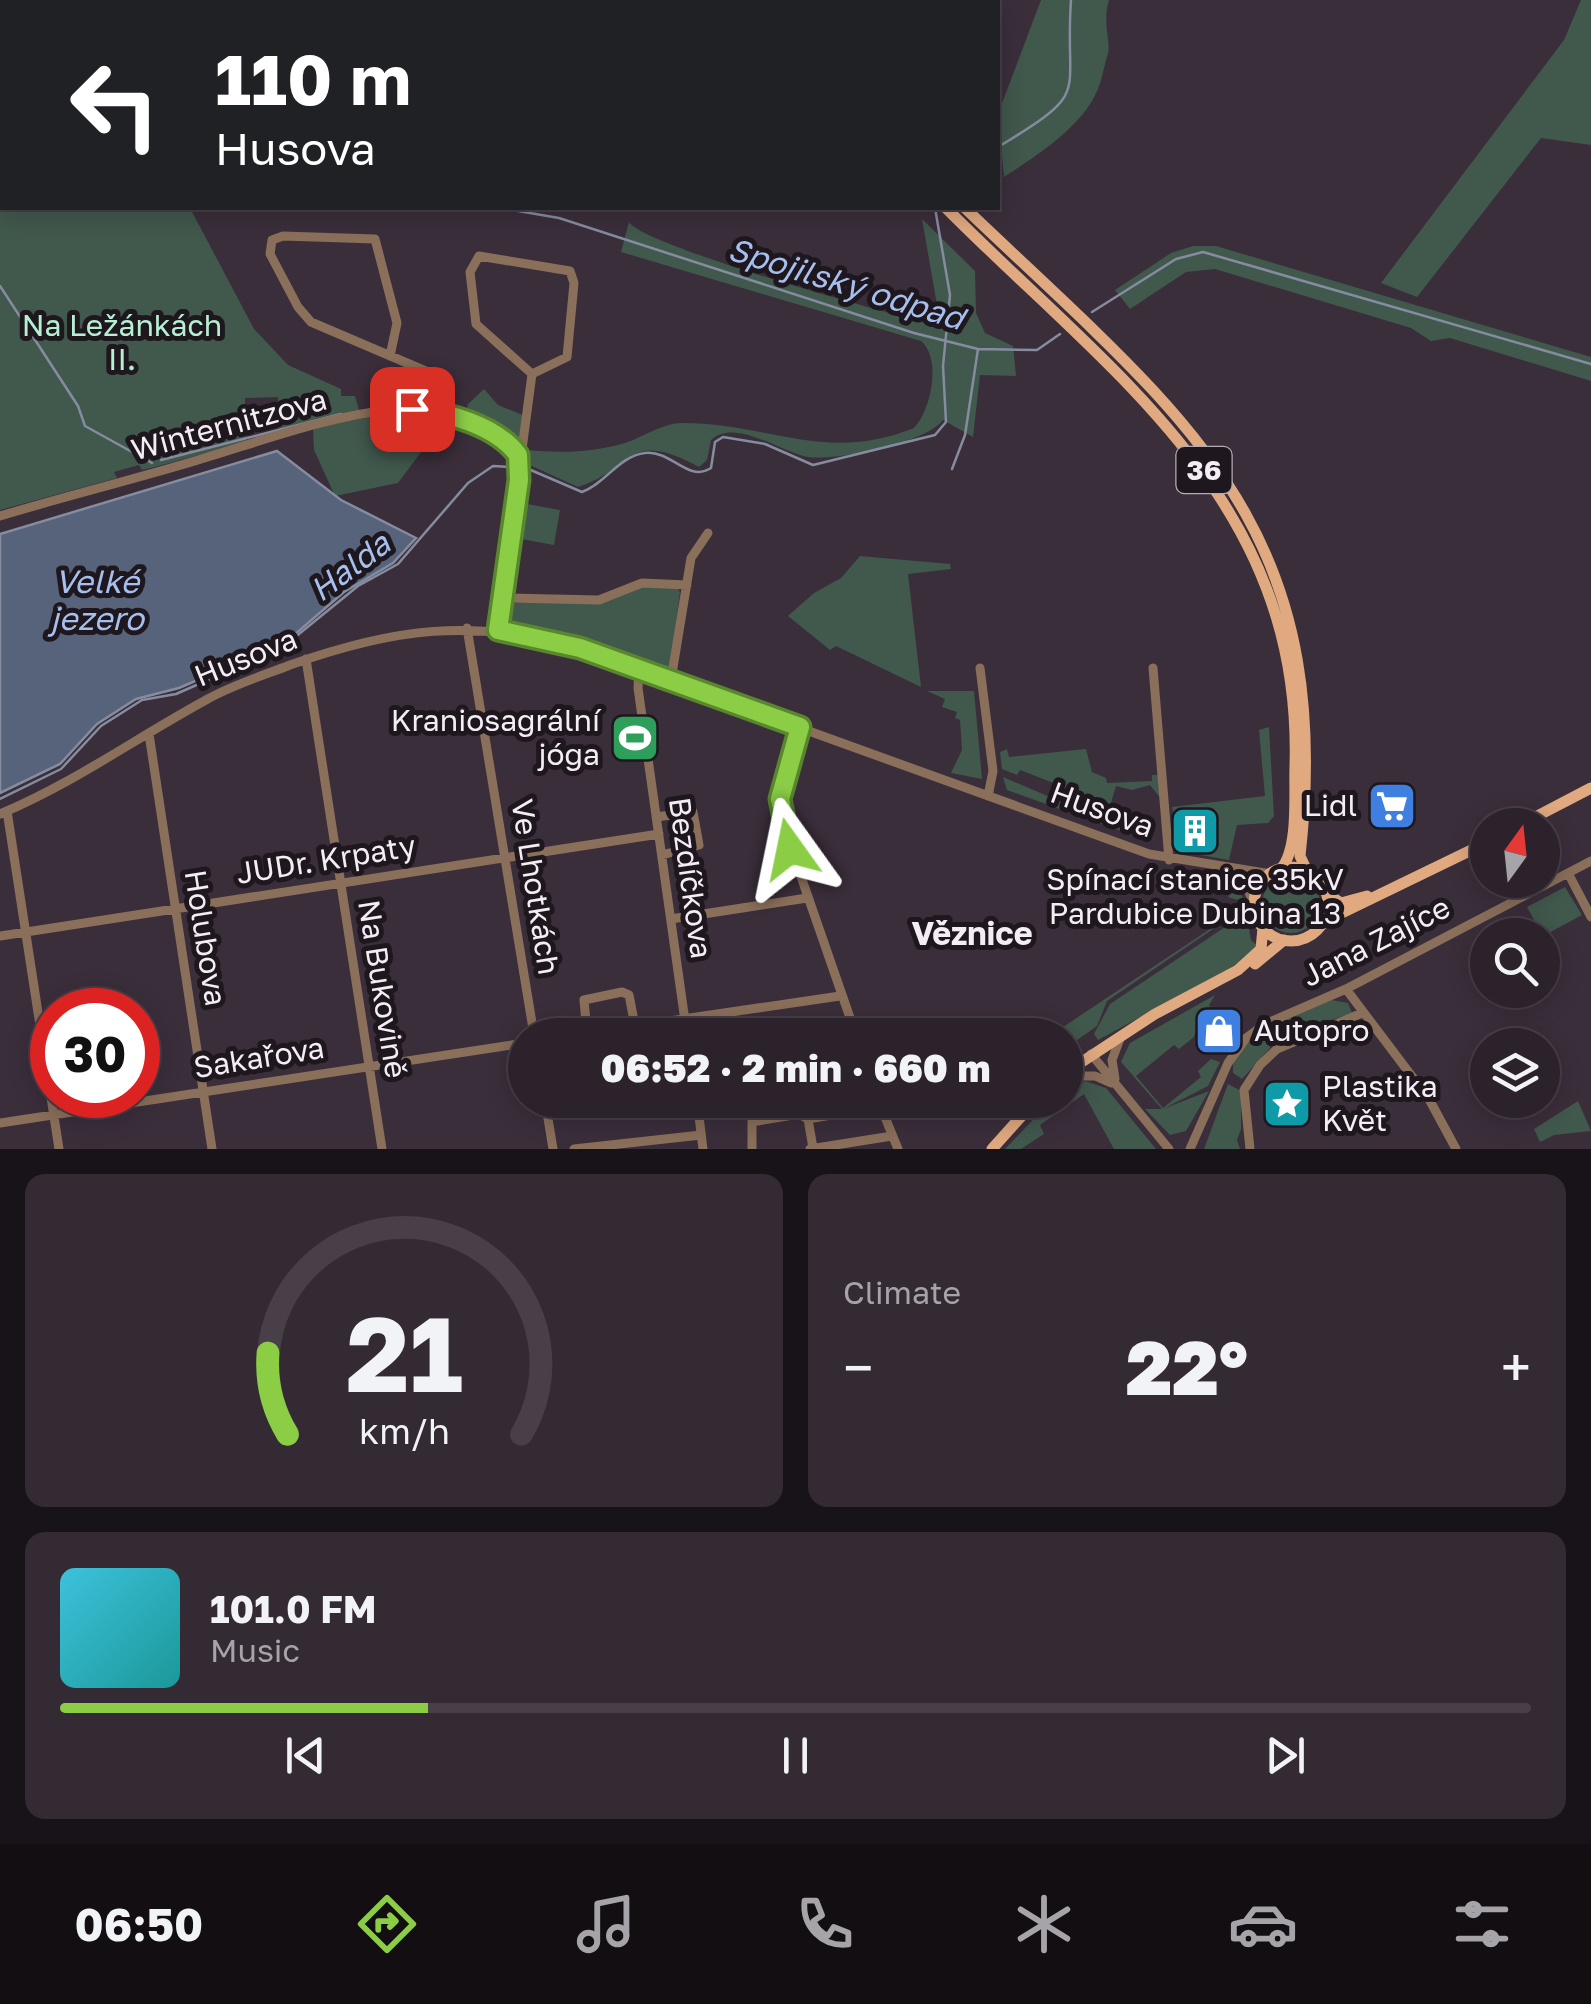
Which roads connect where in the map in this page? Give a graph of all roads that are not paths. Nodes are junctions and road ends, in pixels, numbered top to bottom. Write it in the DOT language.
graph roads {
  1 [pos="967,216"];
  2 [pos="390,356"];
  3 [pos="532,374"];
  4 [pos="440,413"];
  5 [pos="519,460"];
  6 [pos="0,516"];
  7 [pos="708,534"];
  8 [pos="687,585"];
  9 [pos="502,598"];
  10 [pos="467,628"];
  11 [pos="498,630"];
  12 [pos="306,659"];
  13 [pos="980,668"];
  14 [pos="1153,668"];
  15 [pos="639,669"];
  16 [pos="671,680"];
  17 [pos="800,727"];
  18 [pos="149,734"];
  19 [pos="1591,788"];
  20 [pos="988,796"];
  21 [pos="1553,808"];
  22 [pos="4,812"];
  23 [pos="656,817"];
  24 [pos="659,834"];
  25 [pos="1470,851"];
  26 [pos="662,855"];
  27 [pos="504,858"];
  28 [pos="1169,860"];
  29 [pos="1591,860"];
  30 [pos="1201,865"];
  31 [pos="1276,872"];
  32 [pos="1307,872"];
  33 [pos="1426,873"];
  34 [pos="1568,873"];
  35 [pos="341,883"];
  36 [pos="1326,893"];
  37 [pos="807,898"];
  38 [pos="1254,904"];
  39 [pos="176,908"];
  40 [pos="1591,917"];
  41 [pos="671,919"];
  42 [pos="1323,922"];
  43 [pos="1263,928"];
  44 [pos="26,932"];
  45 [pos="0,936"];
  46 [pos="1284,940"];
  47 [pos="1228,975"];
  48 [pos="35,988"];
  49 [pos="1346,989"];
  50 [pos="840,996"];
  51 [pos="1362,1013"];
  52 [pos="531,1018"];
  53 [pos="585,1018"];
  54 [pos="633,1018"];
  55 [pos="685,1018"];
  56 [pos="849,1018"];
  57 [pos="1123,1033"];
  58 [pos="508,1045"];
  59 [pos="1090,1054"];
  60 [pos="1083,1060"];
  61 [pos="369,1066"];
  62 [pos="1223,1074"];
  63 [pos="1083,1076"];
  64 [pos="1246,1085"];
  65 [pos="1118,1086"];
  66 [pos="203,1092"];
  67 [pos="160,1099"];
  68 [pos="34,1118"];
  69 [pos="55,1118"];
  70 [pos="547,1118"];
  71 [pos="699,1118"];
  72 [pos="812,1118"];
  73 [pos="882,1118"];
  74 [pos="1020,1118"];
  75 [pos="808,1119"];
  76 [pos="0,1123"];
  77 [pos="702,1134"];
  78 [pos="892,1136"];
  79 [pos="660,1145"];
  80 [pos="596,1147"];
  81 [pos="60,1149"];
  82 [pos="212,1149"];
  83 [pos="382,1149"];
  84 [pos="552,1149"];
  85 [pos="574,1149"];
  86 [pos="704,1149"];
  87 [pos="752,1149"];
  88 [pos="811,1149"];
  89 [pos="898,1149"];
  90 [pos="992,1149"];
  91 [pos="1170,1149"];
  92 [pos="1190,1149"];
  93 [pos="1250,1149"];
  94 [pos="1456,1149"];
  1 -- 31 [label="main road, 36"];
  1 -- 32 [label="main road, 36"];
  2 -- 2 [label="street"];
  2 -- 4 [label="street"];
  3 -- 3 [label="street"];
  3 -- 5 [label="street"];
  4 -- 5 [label="street, Winternitzova"];
  4 -- 6 [label="street, Winternitzova"];
  5 -- 9 [label="street"];
  7 -- 8 [label="street"];
  8 -- 9 [label="street"];
  8 -- 16 [label="street"];
  9 -- 11 [label="street"];
  10 -- 11 [label="street, Husova"];
  10 -- 12 [label="street, Husova"];
  10 -- 27 [label="street, Ve Lhotkách"];
  11 -- 15 [label="street, Husova"];
  12 -- 18 [label="street, Husova"];
  12 -- 35 [label="street, Na Bukovině"];
  13 -- 20 [label="street"];
  14 -- 28 [label="street"];
  15 -- 16 [label="street, Husova"];
  15 -- 23 [label="street, Bezdíčkova"];
  16 -- 17 [label="street, Husova"];
  17 -- 20 [label="street, Husova"];
  17 -- 37 [label="street"];
  18 -- 22 [label="street, Husova"];
  18 -- 39 [label="street, Holubova"];
  19 -- 21 [label="main road"];
  20 -- 28 [label="street, Husova"];
  22 -- 44 [label="street"];
  23 -- 24 [label="street, Bezdíčkova"];
  23 -- 26 [label="street"];
  24 -- 26 [label="street, Bezdíčkova"];
  24 -- 27 [label="street, JUDr. Krpaty"];
  25 -- 33 [label="main road"];
  26 -- 41 [label="street, Bezdíčkova"];
  27 -- 35 [label="street, JUDr. Krpaty"];
  27 -- 52 [label="street, Ve Lhotkách"];
  28 -- 30 [label="street, Husova"];
  29 -- 34 [label="street, Jana Zajíce"];
  30 -- 31 [label="street, Husova"];
  30 -- 38 [label="street, Husova"];
  31 -- 32 [label="main road, Husova"];
  31 -- 38 [label="main road, 36"];
  32 -- 36 [label="main road"];
  33 -- 36 [label="main road"];
  33 -- 42 [label="main road"];
  34 -- 40 [label="street"];
  34 -- 49 [label="street, Jana Zajíce"];
  35 -- 39 [label="street, JUDr. Krpaty"];
  35 -- 61 [label="street, Na Bukovině"];
  36 -- 42 [label="main road"];
  37 -- 41 [label="street"];
  37 -- 50 [label="street"];
  38 -- 43 [label="main road, Husova"];
  39 -- 44 [label="street, JUDr. Krpaty"];
  39 -- 66 [label="street, Holubova"];
  41 -- 55 [label="street, Bezdíčkova"];
  42 -- 46 [label="main road"];
  43 -- 46 [label="main road"];
  43 -- 47 [label="main road"];
  44 -- 45 [label="street, JUDr. Krpaty"];
  44 -- 48 [label="street"];
  46 -- 47 [label="main road"];
  47 -- 57 [label="main road"];
  49 -- 51 [label="street"];
  49 -- 62 [label="street, Jana Zajíce"];
  50 -- 55 [label="street"];
  50 -- 56 [label="street"];
  51 -- 64 [label="street, Jana Zajíce"];
  51 -- 94 [label="street"];
  53 -- 54 [label="street"];
  57 -- 59 [label="main road"];
  57 -- 65 [label="street"];
  58 -- 61 [label="street, Sakařova"];
  59 -- 60 [label="main road"];
  59 -- 65 [label="street"];
  61 -- 66 [label="street, Sakařova"];
  61 -- 83 [label="street, Na Bukovině"];
  62 -- 64 [label="street"];
  62 -- 92 [label="street, Jana Zajíce"];
  63 -- 65 [label="street"];
  64 -- 93 [label="street"];
  65 -- 91 [label="street"];
  66 -- 67 [label="street, Sakařova"];
  66 -- 82 [label="street, Holubova"];
  68 -- 76 [label="street, Sakařova"];
  69 -- 81 [label="street"];
  70 -- 84 [label="street"];
  71 -- 77 [label="street"];
  72 -- 75 [label="street"];
  73 -- 78 [label="street"];
  74 -- 90 [label="main road"];
  75 -- 87 [label="street"];
  75 -- 88 [label="street"];
  77 -- 79 [label="street"];
  77 -- 86 [label="street"];
  78 -- 88 [label="street"];
  78 -- 89 [label="street"];
  79 -- 80 [label="street"];
  80 -- 85 [label="street"];
}
